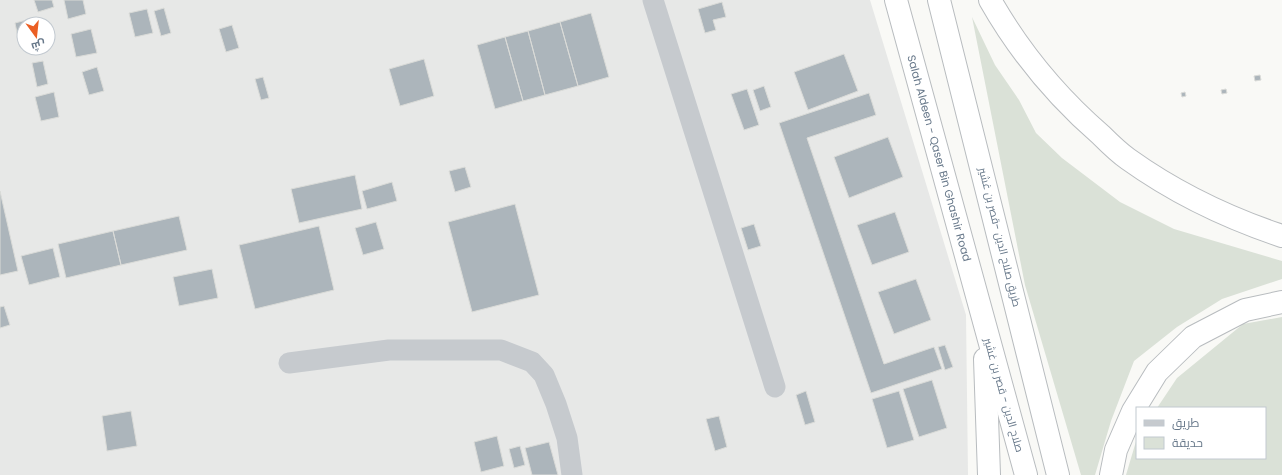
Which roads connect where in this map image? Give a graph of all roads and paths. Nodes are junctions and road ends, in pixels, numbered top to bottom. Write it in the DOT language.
graph roads {
  1 [pos="653,0"];
  2 [pos="896,0"];
  3 [pos="939,0"];
  4 [pos="990,0"];
  5 [pos="1282,236"];
  6 [pos="1282,302"];
  7 [pos="982,316"];
  8 [pos="289,363"];
  9 [pos="775,387"];
  10 [pos="1136,407"];
  11 [pos="1136,408"];
  12 [pos="572,475"];
  13 [pos="989,475"];
  14 [pos="1026,475"];
  15 [pos="1058,475"];
  16 [pos="1110,475"];
  1 -- 9 [label="street"];
  2 -- 7 [label="highway, Salah Aldeen - Qaser Bin Ghashir Road"];
  3 -- 15 [label="highway, طريق صلاح الدين -قصر بن غشير"];
  4 -- 5 [label="highway"];
  6 -- 10 [label="highway"];
  7 -- 13 [label="highway"];
  7 -- 14 [label="highway, صلاح الدين - قصر بن غشير"];
  8 -- 12 [label="street"];
  11 -- 16 [label="highway"];
}
